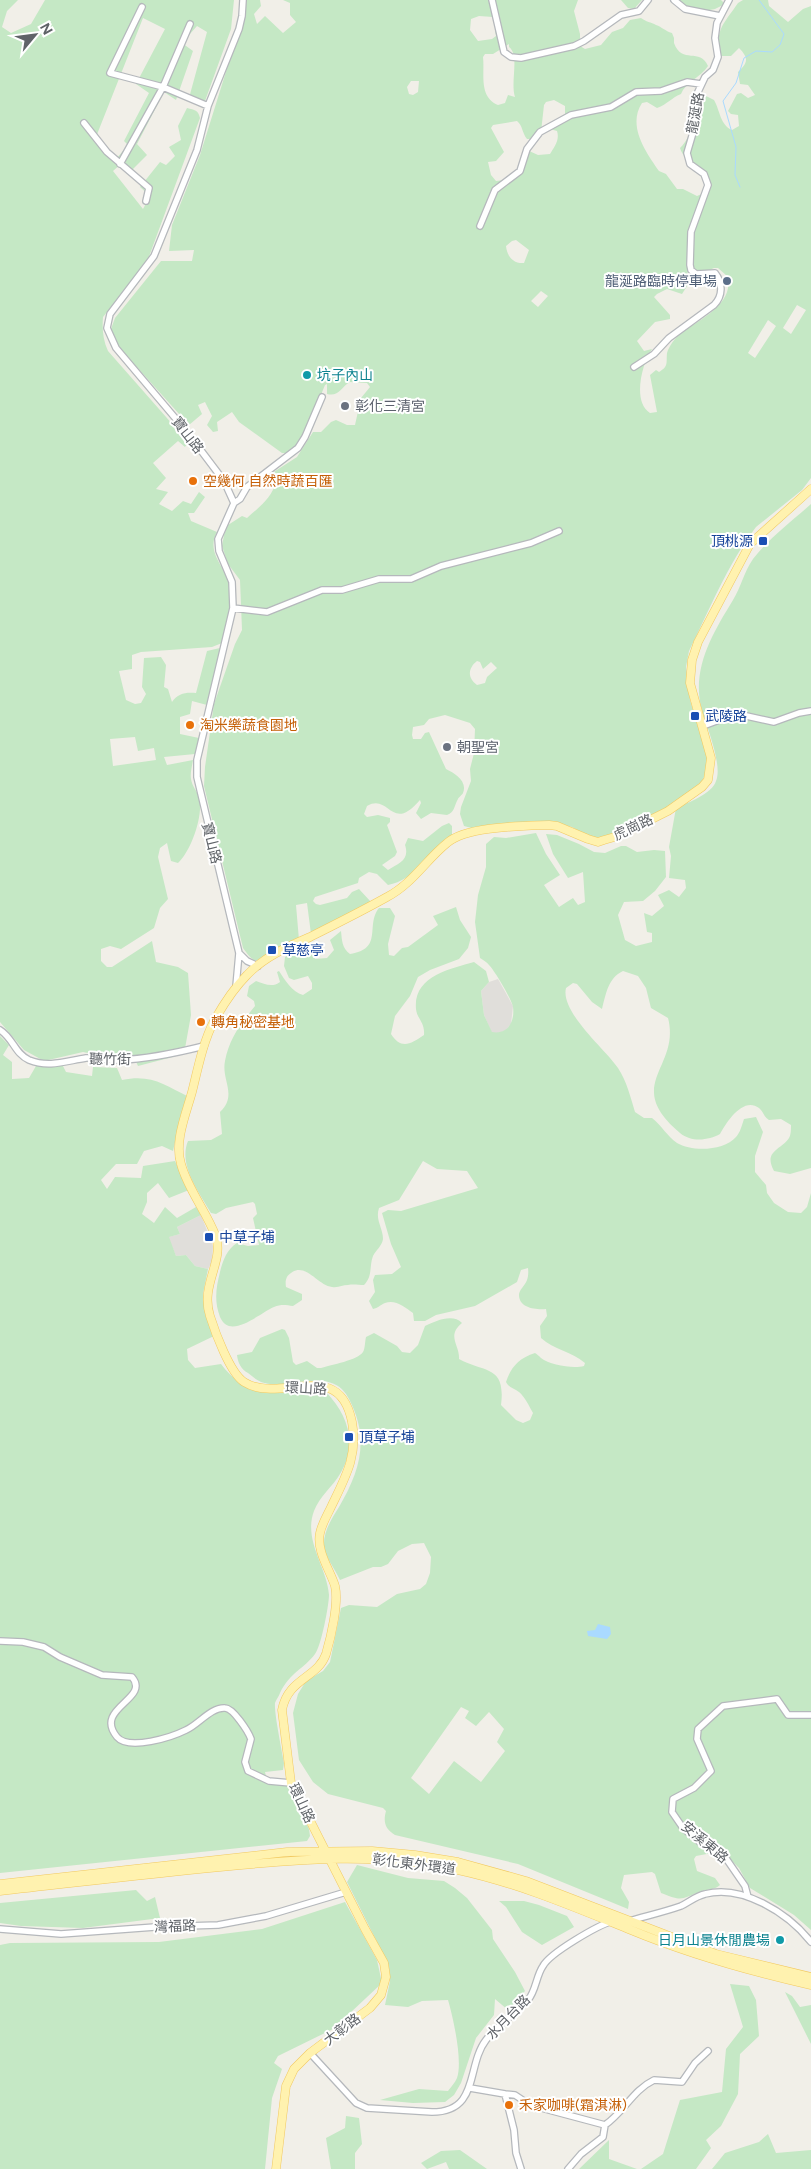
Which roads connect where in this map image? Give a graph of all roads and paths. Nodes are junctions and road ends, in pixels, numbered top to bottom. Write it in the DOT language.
graph roads {
  1 [pos="243,0"];
  2 [pos="492,0"];
  3 [pos="648,0"];
  4 [pos="674,0"];
  5 [pos="729,0"];
  6 [pos="142,7"];
  7 [pos="720,16"];
  8 [pos="190,24"];
  9 [pos="701,84"];
  10 [pos="163,87"];
  11 [pos="208,106"];
  12 [pos="84,123"];
  13 [pos="120,164"];
  14 [pos="146,201"];
  15 [pos="480,226"];
  16 [pos="634,367"];
  17 [pos="322,397"];
  18 [pos="811,489"];
  19 [pos="234,503"];
  20 [pos="559,531"];
  21 [pos="233,608"];
  22 [pos="811,711"];
  23 [pos="703,726"];
  24 [pos="239,953"];
  25 [pos="258,966"];
  26 [pos="236,988"];
  27 [pos="0,1030"];
  28 [pos="204,1046"];
  29 [pos="0,1641"];
  30 [pos="811,1715"];
  31 [pos="291,1783"];
  32 [pos="328,1854"];
  33 [pos="307,1855"];
  34 [pos="393,1856"];
  35 [pos="249,1860"];
  36 [pos="146,1871"];
  37 [pos="479,1871"];
  38 [pos="0,1880"];
  39 [pos="0,1884"];
  40 [pos="525,1884"];
  41 [pos="0,1891"];
  42 [pos="346,1892"];
  43 [pos="0,1896"];
  44 [pos="748,1897"];
  45 [pos="580,1905"];
  46 [pos="637,1919"];
  47 [pos="628,1921"];
  48 [pos="609,1922"];
  49 [pos="0,1929"];
  50 [pos="811,1942"];
  51 [pos="715,1957"];
  52 [pos="811,1973"];
  53 [pos="811,1977"];
  54 [pos="811,1985"];
  55 [pos="811,1989"];
  56 [pos="708,2052"];
  57 [pos="310,2053"];
  58 [pos="470,2088"];
  59 [pos="505,2094"];
  60 [pos="605,2125"];
  61 [pos="276,2169"];
  62 [pos="521,2169"];
  63 [pos="568,2169"];
  1 -- 11 [label="street, 寶山路"];
  2 -- 3 [label="street"];
  4 -- 7 [label="street"];
  5 -- 7 [label="street, 龍涎路"];
  6 -- 10 [label="street"];
  7 -- 9 [label="street, 龍涎路"];
  8 -- 10 [label="street"];
  9 -- 15 [label="street"];
  9 -- 16 [label="street, 龍涎路"];
  10 -- 11 [label="street"];
  10 -- 13 [label="street"];
  11 -- 19 [label="street, 寶山路"];
  12 -- 13 [label="street"];
  13 -- 14 [label="street"];
  17 -- 19 [label="street"];
  18 -- 23 [label="main road, 虎崗路"];
  19 -- 21 [label="street, 寶山路"];
  20 -- 21 [label="street"];
  21 -- 24 [label="street, 寶山路"];
  22 -- 23 [label="street"];
  23 -- 25 [label="main road, 虎崗路"];
  24 -- 25 [label="street"];
  24 -- 26 [label="street, 寶山路"];
  25 -- 26 [label="main road, 環山路"];
  26 -- 28 [label="main road, 環山路"];
  27 -- 28 [label="street, 聽竹街"];
  28 -- 31 [label="main road, 環山路"];
  29 -- 31 [label="street"];
  30 -- 44 [label="street, 安溪東路"];
  31 -- 32 [label="main road, 環山路"];
  32 -- 33 [label="main road"];
  32 -- 33 [label="main road, 彰化東外環道"];
  32 -- 34 [label="main road"];
  32 -- 34 [label="main road, 彰化東外環道"];
  32 -- 42 [label="main road, 環山路"];
  33 -- 35 [label="main road, 彰化東外環道"];
  33 -- 35 [label="main road"];
  34 -- 37 [label="main road, 彰化東外環道"];
  34 -- 37 [label="main road"];
  35 -- 36 [label="main road, 彰化東外環道"];
  35 -- 36 [label="main road"];
  36 -- 38 [label="main road"];
  36 -- 39 [label="main road, 彰化東外環道"];
  36 -- 41 [label="main road, 彰化東外環道"];
  36 -- 43 [label="main road"];
  37 -- 40 [label="main road, 彰化東外環道"];
  37 -- 40 [label="main road"];
  40 -- 45 [label="main road, 彰化東外環道"];
  40 -- 45 [label="main road"];
  42 -- 49 [label="street, 灣福路"];
  42 -- 57 [label="main road, 大彰路"];
  44 -- 46 [label="street"];
  44 -- 50 [label="street"];
  45 -- 46 [label="main road"];
  45 -- 47 [label="main road, 彰化東外環道"];
  45 -- 48 [label="main road, 彰化東外環道"];
  46 -- 47 [label="street"];
  46 -- 51 [label="main road"];
  47 -- 48 [label="street"];
  47 -- 51 [label="main road, 彰化東外環道"];
  48 -- 51 [label="main road, 彰化東外環道"];
  48 -- 58 [label="street, 水月台路"];
  51 -- 52 [label="main road"];
  51 -- 53 [label="main road, 彰化東外環道"];
  51 -- 54 [label="main road, 彰化東外環道"];
  51 -- 55 [label="main road"];
  56 -- 60 [label="street"];
  57 -- 58 [label="street, 水月台路"];
  57 -- 61 [label="main road, 大彰路"];
  58 -- 59 [label="street"];
  59 -- 60 [label="street"];
  59 -- 62 [label="street"];
  60 -- 63 [label="street"];
}
